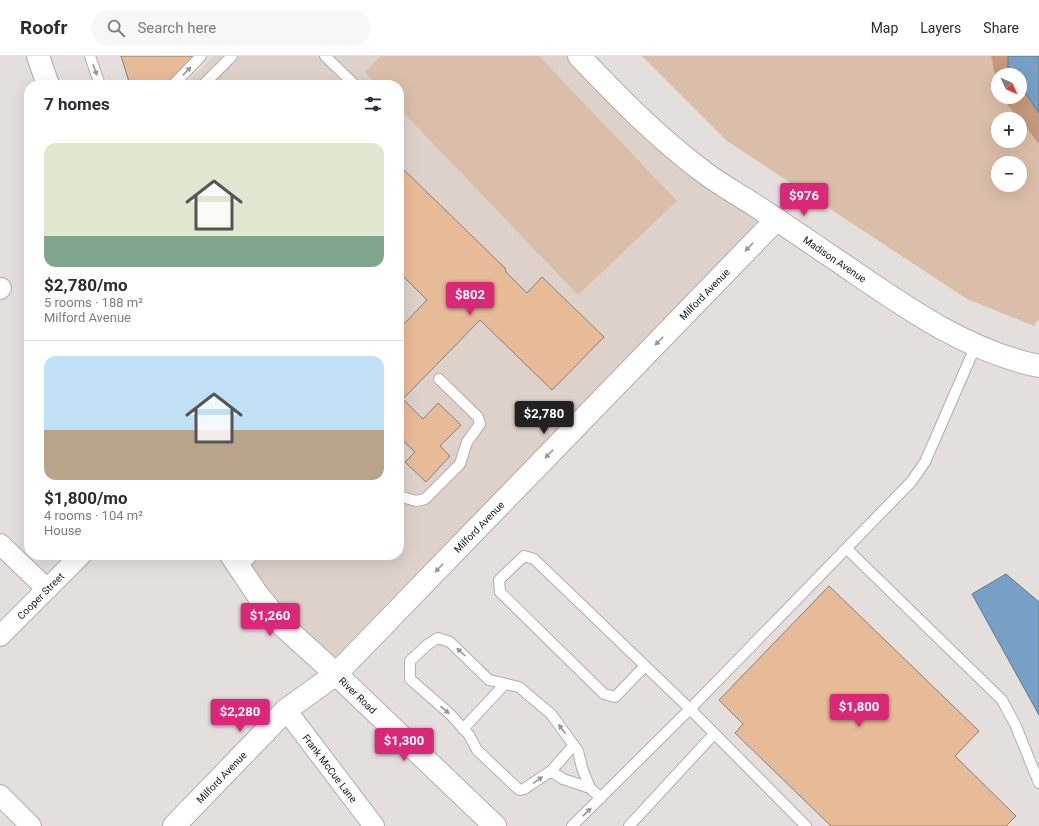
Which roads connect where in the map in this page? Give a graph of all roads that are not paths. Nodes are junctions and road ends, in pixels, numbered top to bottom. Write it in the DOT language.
graph roads {
  1 [pos="38,56"];
  2 [pos="90,56"];
  3 [pos="202,56"];
  4 [pos="232,56"];
  5 [pos="325,56"];
  6 [pos="579,56"];
  7 [pos="46,80"];
  8 [pos="98,80"];
  9 [pos="178,80"];
  10 [pos="208,80"];
  11 [pos="350,80"];
  12 [pos="777,219"];
  13 [pos="976,345"];
  14 [pos="1039,366"];
  15 [pos="439,379"];
  16 [pos="404,497"];
  17 [pos="0,544"];
  18 [pos="847,548"];
  19 [pos="76,560"];
  20 [pos="241,560"];
  21 [pos="47,589"];
  22 [pos="0,636"];
  23 [pos="645,666"];
  24 [pos="336,674"];
  25 [pos="504,685"];
  26 [pos="690,709"];
  27 [pos="286,710"];
  28 [pos="463,729"];
  29 [pos="714,734"];
  30 [pos="574,745"];
  31 [pos="551,771"];
  32 [pos="1039,783"];
  33 [pos="590,788"];
  34 [pos="0,795"];
  35 [pos="601,798"];
  36 [pos="31,826"];
  37 [pos="174,826"];
  38 [pos="374,826"];
  39 [pos="495,826"];
  40 [pos="572,826"];
  41 [pos="629,826"];
  42 [pos="806,826"];
  1 -- 7 [label="street"];
  2 -- 8 [label="lane, one-way"];
  9 -- 3 [label="lane, one-way"];
  4 -- 10 [label="lane"];
  5 -- 11 [label="lane"];
  6 -- 12 [label="street, Madison Avenue"];
  12 -- 13 [label="street, Madison Avenue"];
  12 -- 24 [label="street, Milford Avenue, one-way"];
  13 -- 14 [label="street, Madison Avenue"];
  13 -- 18 [label="lane"];
  15 -- 16 [label="lane"];
  17 -- 21 [label="street"];
  18 -- 26 [label="lane"];
  18 -- 32 [label="lane"];
  19 -- 21 [label="street, Cooper Street"];
  20 -- 24 [label="street, River Road"];
  21 -- 22 [label="street, Cooper Street"];
  23 -- 23 [label="lane"];
  23 -- 26 [label="lane"];
  24 -- 27 [label="street, Milford Avenue"];
  24 -- 39 [label="street, River Road"];
  25 -- 28 [label="lane"];
  25 -- 28 [label="lane, one-way"];
  30 -- 25 [label="lane, one-way"];
  26 -- 29 [label="lane"];
  26 -- 35 [label="lane"];
  27 -- 37 [label="street, Milford Avenue"];
  27 -- 38 [label="street, Frank McCue Lane"];
  28 -- 31 [label="lane, one-way"];
  29 -- 41 [label="lane"];
  29 -- 42 [label="lane"];
  30 -- 31 [label="lane"];
  30 -- 33 [label="lane"];
  31 -- 33 [label="lane"];
  33 -- 35 [label="lane"];
  34 -- 36 [label="street"];
  40 -- 35 [label="lane, one-way"];
}
